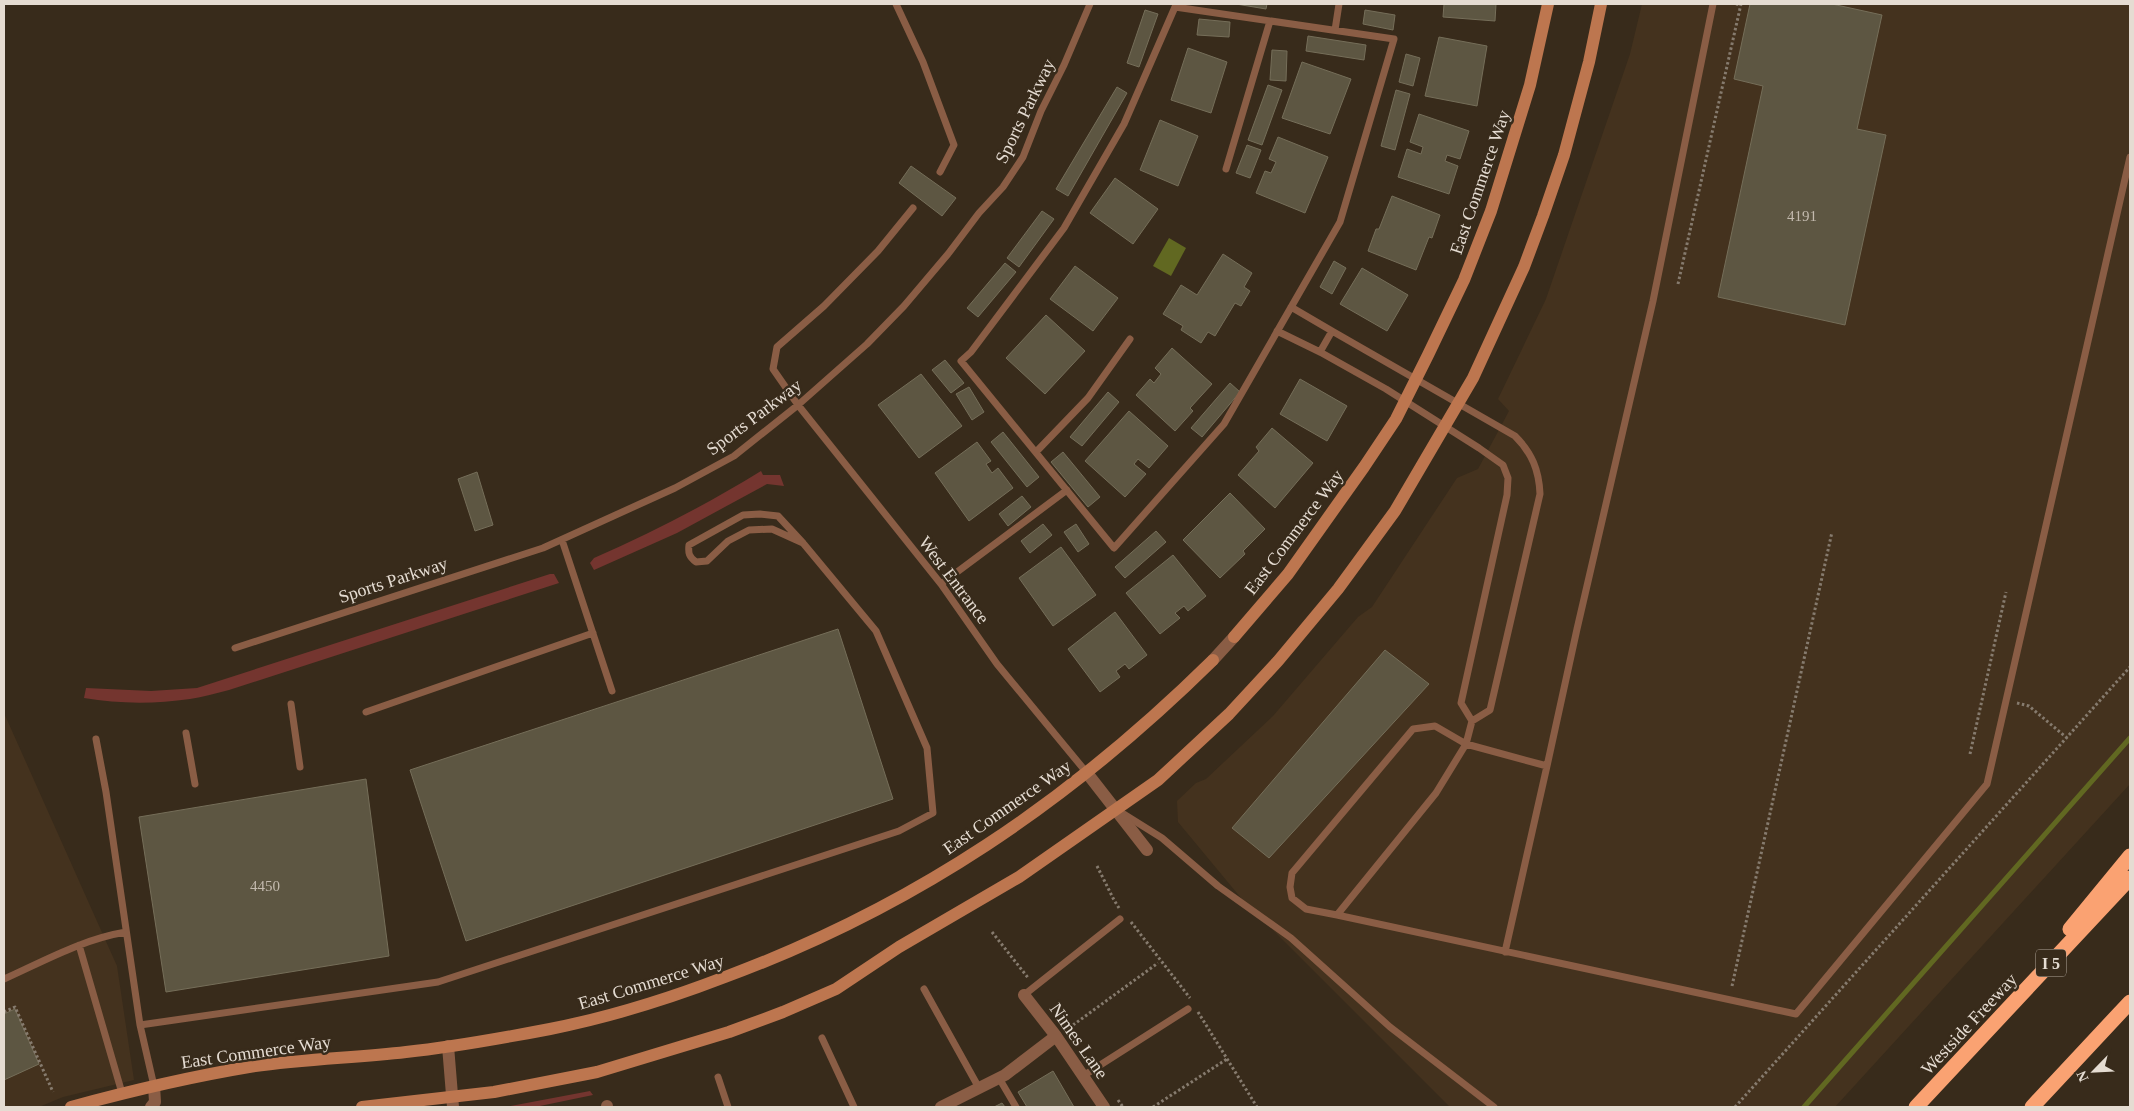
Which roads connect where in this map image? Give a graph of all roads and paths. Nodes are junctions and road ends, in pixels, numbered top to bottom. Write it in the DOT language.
graph roads {
  1 [pos="896,4"];
  2 [pos="1090,4"];
  3 [pos="1339,4"];
  4 [pos="1548,4"];
  5 [pos="1602,4"];
  6 [pos="1713,4"];
  7 [pos="1736,4"];
  8 [pos="1741,4"];
  9 [pos="1270,21"];
  10 [pos="1335,30"];
  11 [pos="2130,158"];
  12 [pos="1226,169"];
  13 [pos="940,172"];
  14 [pos="913,208"];
  15 [pos="1678,284"];
  16 [pos="1291,307"];
  17 [pos="1277,331"];
  18 [pos="1332,331"];
  19 [pos="1130,339"];
  20 [pos="1320,352"];
  21 [pos="1417,379"];
  22 [pos="1405,401"];
  23 [pos="1458,404"];
  24 [pos="798,405"];
  25 [pos="1445,426"];
  26 [pos="1036,452"];
  27 [pos="1067,490"];
  28 [pos="1832,532"];
  29 [pos="562,540"];
  30 [pos="803,543"];
  31 [pos="941,584"];
  32 [pos="2006,592"];
  33 [pos="593,633"];
  34 [pos="1234,637"];
  35 [pos="235,648"];
  36 [pos="1213,660"];
  37 [pos="2130,667"];
  38 [pos="612,691"];
  39 [pos="2011,702"];
  40 [pos="291,704"];
  41 [pos="366,712"];
  42 [pos="1472,721"];
  43 [pos="186,733"];
  44 [pos="2067,738"];
  45 [pos="96,739"];
  46 [pos="1466,744"];
  47 [pos="1970,754"];
  48 [pos="1547,766"];
  49 [pos="300,767"];
  50 [pos="1086,773"];
  51 [pos="195,784"];
  52 [pos="1115,809"];
  53 [pos="1147,850"];
  54 [pos="2130,856"];
  55 [pos="1097,866"];
  56 [pos="2130,878"];
  57 [pos="1337,915"];
  58 [pos="1120,919"];
  59 [pos="126,932"];
  60 [pos="79,945"];
  61 [pos="1505,952"];
  62 [pos="1158,963"];
  63 [pos="4,979"];
  64 [pos="1732,986"];
  65 [pos="924,989"];
  66 [pos="1024,995"];
  67 [pos="2130,1002"];
  68 [pos="1190,1006"];
  69 [pos="1198,1011"];
  70 [pos="4,1012"];
  71 [pos="140,1025"];
  72 [pos="1069,1028"];
  73 [pos="1056,1036"];
  74 [pos="822,1038"];
  75 [pos="448,1046"];
  76 [pos="1972,1048"];
  77 [pos="1227,1059"];
  78 [pos="1083,1076"];
  79 [pos="718,1078"];
  80 [pos="999,1078"];
  81 [pos="154,1086"];
  82 [pos="979,1088"];
  83 [pos="53,1092"];
  84 [pos="122,1093"];
  85 [pos="452,1102"];
  86 [pos="71,1107"];
  87 [pos="152,1107"];
  88 [pos="362,1107"];
  89 [pos="728,1107"];
  90 [pos="854,1107"];
  91 [pos="941,1107"];
  92 [pos="1016,1107"];
  93 [pos="1104,1107"];
  94 [pos="1153,1107"];
  95 [pos="1257,1107"];
  96 [pos="1494,1107"];
  97 [pos="1734,1107"];
  98 [pos="1916,1107"];
  99 [pos="2032,1107"];
  1 -- 13 [label="lane"];
  2 -- 24 [label="lane, Sports Parkway"];
  3 -- 10 [label="lane"];
  4 -- 21 [label="main road, East Commerce Way"];
  5 -- 23 [label="main road"];
  6 -- 48 [label="lane"];
  7 -- 8 [label="path"];
  8 -- 15 [label="path"];
  9 -- 10 [label="lane"];
  9 -- 12 [label="lane"];
  9 -- 26 [label="lane"];
  10 -- 16 [label="lane"];
  11 -- 61 [label="lane"];
  14 -- 24 [label="lane, West Entrance"];
  16 -- 17 [label="lane"];
  16 -- 18 [label="lane"];
  17 -- 20 [label="lane"];
  17 -- 27 [label="lane"];
  18 -- 20 [label="lane"];
  18 -- 21 [label="lane"];
  19 -- 26 [label="lane"];
  20 -- 22 [label="lane"];
  21 -- 22 [label="main road, East Commerce Way"];
  21 -- 23 [label="lane"];
  22 -- 25 [label="lane"];
  22 -- 34 [label="main road, East Commerce Way"];
  23 -- 25 [label="main road"];
  23 -- 42 [label="lane"];
  24 -- 29 [label="lane, Sports Parkway"];
  24 -- 31 [label="lane, West Entrance"];
  25 -- 42 [label="lane"];
  25 -- 52 [label="main road"];
  26 -- 27 [label="lane"];
  27 -- 31 [label="lane"];
  28 -- 64 [label="path"];
  29 -- 33 [label="lane"];
  29 -- 35 [label="lane, Sports Parkway"];
  30 -- 30 [label="lane"];
  30 -- 71 [label="lane"];
  31 -- 50 [label="lane, West Entrance"];
  32 -- 47 [label="path"];
  33 -- 38 [label="lane"];
  33 -- 41 [label="lane"];
  34 -- 36 [label="street, East Commerce Way"];
  36 -- 50 [label="main road, East Commerce Way"];
  37 -- 44 [label="path"];
  39 -- 44 [label="path"];
  40 -- 49 [label="lane"];
  42 -- 46 [label="lane"];
  43 -- 51 [label="lane"];
  44 -- 97 [label="path"];
  45 -- 59 [label="lane"];
  46 -- 48 [label="lane"];
  46 -- 57 [label="lane"];
  46 -- 57 [label="lane"];
  48 -- 61 [label="lane"];
  50 -- 52 [label="street"];
  50 -- 75 [label="main road, East Commerce Way"];
  52 -- 53 [label="street"];
  52 -- 85 [label="main road"];
  52 -- 96 [label="lane"];
  54 -- 76 [label="highway"];
  55 -- 68 [label="path"];
  56 -- 76 [label="highway, Westside Freeway / I 5"];
  57 -- 61 [label="lane"];
  58 -- 66 [label="lane"];
  59 -- 60 [label="lane"];
  59 -- 71 [label="lane"];
  60 -- 63 [label="lane"];
  60 -- 84 [label="lane"];
  62 -- 72 [label="path"];
  65 -- 82 [label="lane"];
  66 -- 73 [label="street, Nimes Lane"];
  67 -- 99 [label="highway"];
  68 -- 78 [label="lane"];
  69 -- 77 [label="path"];
  70 -- 83 [label="path"];
  71 -- 81 [label="lane"];
  73 -- 78 [label="street, Nimes Lane"];
  73 -- 80 [label="street"];
  74 -- 90 [label="lane"];
  75 -- 81 [label="main road, East Commerce Way"];
  75 -- 85 [label="street"];
  76 -- 98 [label="highway, Westside Freeway / I 5"];
  77 -- 94 [label="path"];
  77 -- 95 [label="path"];
  78 -- 93 [label="street, Nimes Lane"];
  79 -- 89 [label="lane"];
  80 -- 82 [label="street"];
  80 -- 92 [label="lane"];
  81 -- 84 [label="main road, East Commerce Way"];
  81 -- 87 [label="street"];
  82 -- 91 [label="street"];
  84 -- 86 [label="main road, East Commerce Way"];
  85 -- 88 [label="main road"];
}
